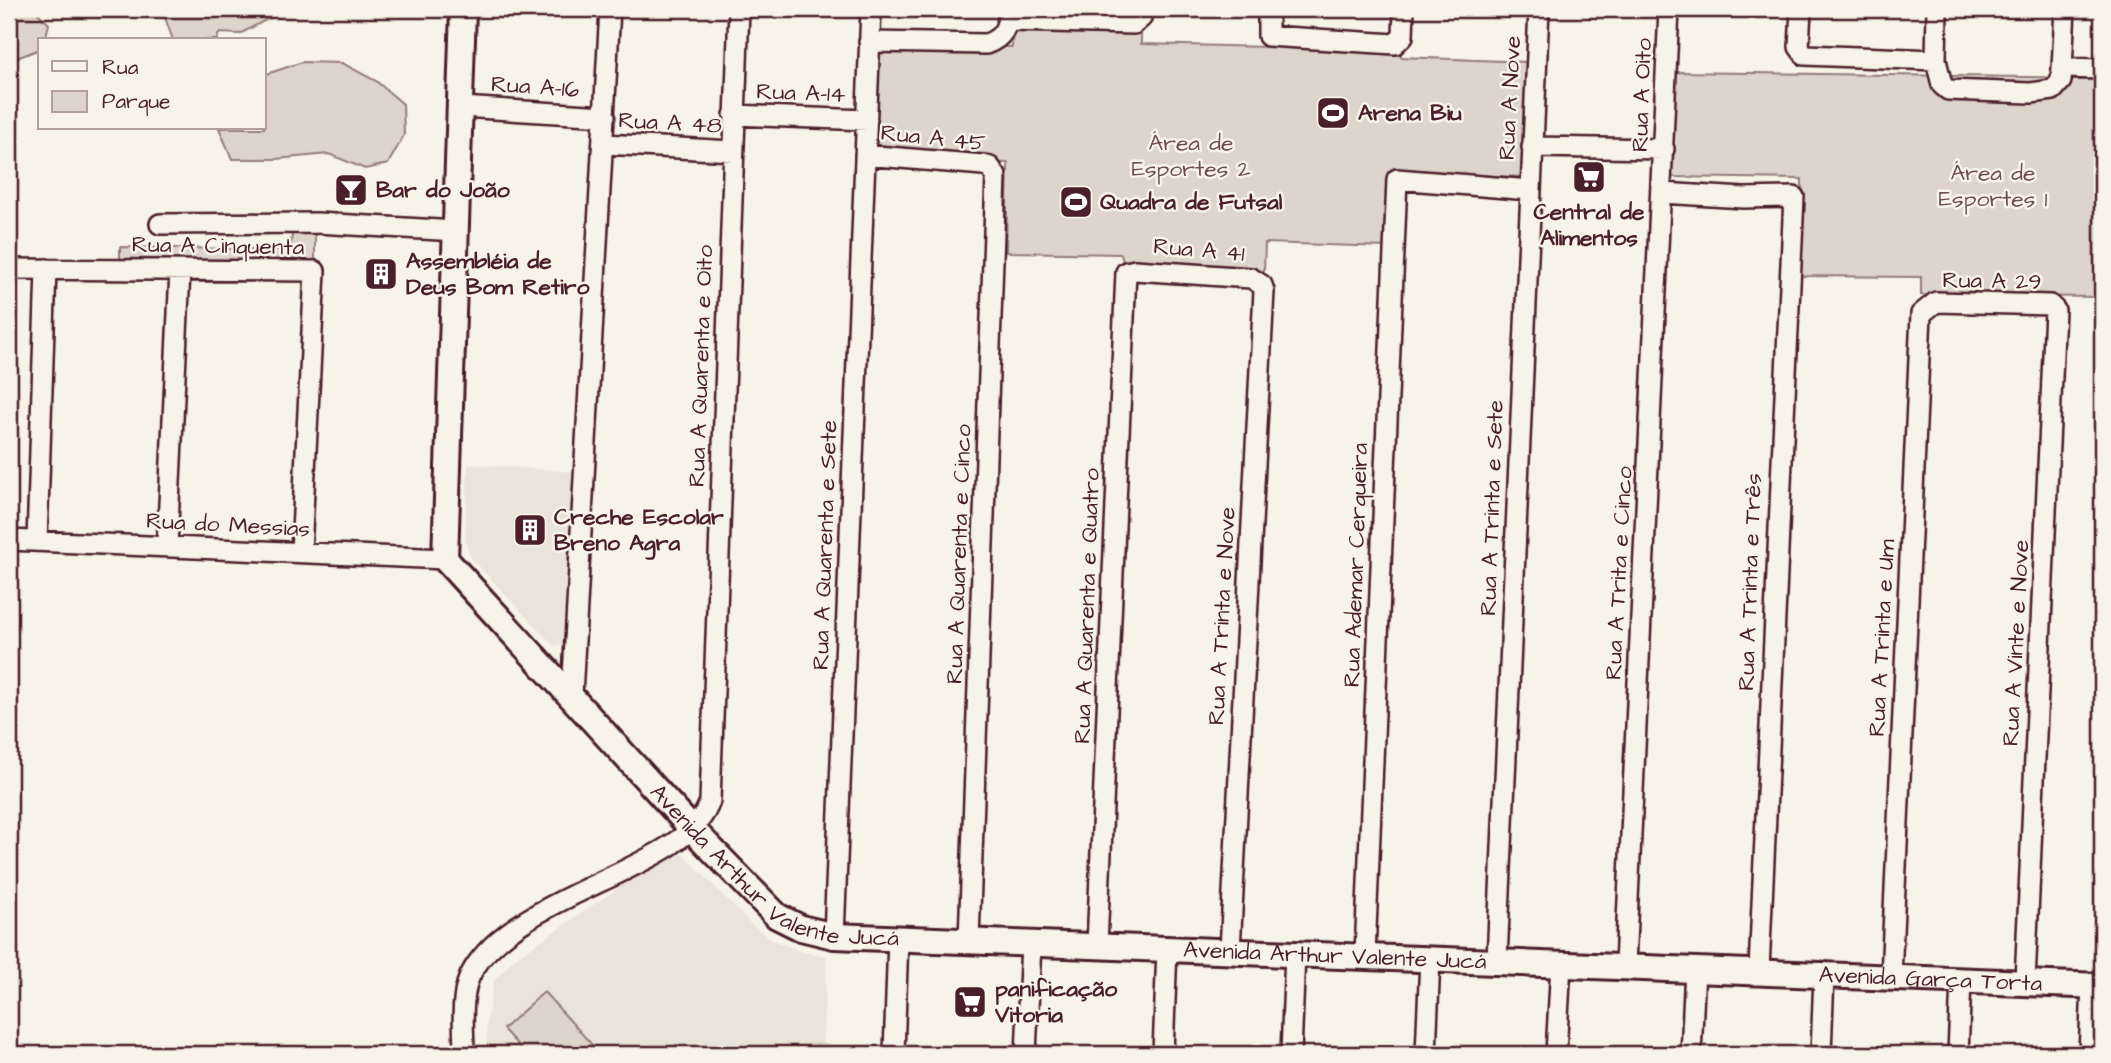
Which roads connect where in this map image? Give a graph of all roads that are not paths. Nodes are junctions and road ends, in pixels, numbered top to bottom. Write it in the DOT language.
graph roads {
  1 [pos="464,9"];
  2 [pos="610,9"];
  3 [pos="739,9"];
  4 [pos="871,9"];
  5 [pos="1268,9"];
  6 [pos="1405,9"];
  7 [pos="1539,9"];
  8 [pos="1669,9"];
  9 [pos="1801,9"];
  10 [pos="1937,9"];
  11 [pos="2065,9"];
  12 [pos="1008,15"];
  13 [pos="1138,16"];
  14 [pos="869,42"];
  15 [pos="1936,60"];
  16 [pos="2062,68"];
  17 [pos="2102,69"];
  18 [pos="461,107"];
  19 [pos="734,115"];
  20 [pos="606,116"];
  21 [pos="867,120"];
  22 [pos="604,144"];
  23 [pos="1532,147"];
  24 [pos="1664,149"];
  25 [pos="733,151"];
  26 [pos="865,155"];
  27 [pos="994,170"];
  28 [pos="1662,188"];
  29 [pos="1530,190"];
  30 [pos="160,224"];
  31 [pos="457,231"];
  32 [pos="9,268"];
  33 [pos="46,269"];
  34 [pos="1129,270"];
  35 [pos="180,271"];
  36 [pos="1262,285"];
  37 [pos="1930,305"];
  38 [pos="2053,306"];
  39 [pos="9,540"];
  40 [pos="37,541"];
  41 [pos="167,547"];
  42 [pos="301,552"];
  43 [pos="445,559"];
  44 [pos="572,695"];
  45 [pos="693,830"];
  46 [pos="834,936"];
  47 [pos="898,938"];
  48 [pos="969,940"];
  49 [pos="1031,943"];
  50 [pos="1097,945"];
  51 [pos="1167,948"];
  52 [pos="1230,950"];
  53 [pos="1295,953"];
  54 [pos="1365,955"];
  55 [pos="1430,958"];
  56 [pos="1497,960"];
  57 [pos="1561,963"];
  58 [pos="1625,965"];
  59 [pos="1695,968"];
  60 [pos="1759,970"];
  61 [pos="1824,974"];
  62 [pos="1891,977"];
  63 [pos="1961,979"];
  64 [pos="2025,982"];
  65 [pos="2097,986"];
  66 [pos="464,1054"];
  67 [pos="894,1054"];
  68 [pos="1026,1054"];
  69 [pos="1163,1054"];
  70 [pos="1291,1054"];
  71 [pos="1426,1054"];
  72 [pos="1556,1054"];
  73 [pos="1691,1054"];
  74 [pos="1821,1054"];
  75 [pos="1958,1054"];
  76 [pos="2089,1054"];
  1 -- 18 [label="street"];
  2 -- 20 [label="street"];
  3 -- 19 [label="street, Rua A Quarenta e Oito"];
  4 -- 14 [label="street, Rua A Quarenta e Sete"];
  5 -- 6 [label="street"];
  7 -- 23 [label="street, Rua A Nove"];
  8 -- 24 [label="street, Rua A Oito"];
  9 -- 15 [label="street"];
  10 -- 15 [label="street"];
  11 -- 16 [label="street"];
  12 -- 13 [label="street"];
  12 -- 14 [label="street"];
  14 -- 21 [label="street, Rua A Quarenta e Sete"];
  15 -- 16 [label="street"];
  16 -- 17 [label="street"];
  18 -- 20 [label="street, Rua A-16"];
  18 -- 31 [label="street"];
  19 -- 21 [label="street, Rua A-14"];
  19 -- 25 [label="street, Rua A Quarenta e Oito"];
  20 -- 22 [label="street"];
  21 -- 26 [label="street, Rua A Quarenta e Sete"];
  22 -- 25 [label="street, Rua A 48"];
  22 -- 44 [label="street"];
  23 -- 24 [label="street"];
  23 -- 29 [label="street, Rua A Nove"];
  24 -- 28 [label="street, Rua A Oito"];
  25 -- 45 [label="street, Rua A Quarenta e Oito"];
  26 -- 27 [label="street, Rua A 45"];
  26 -- 46 [label="street, Rua A Quarenta e Sete"];
  27 -- 48 [label="street, Rua A Quarenta e Cinco"];
  28 -- 58 [label="street, Rua A Trita e Cinco"];
  28 -- 60 [label="street, Rua A Trinta e Três"];
  29 -- 54 [label="street, Rua Ademar Cerqueira"];
  29 -- 56 [label="street, Rua A Trinta e Sete"];
  30 -- 31 [label="street, Rua A Cinquenta"];
  31 -- 43 [label="street"];
  32 -- 33 [label="street, Rua A Cinquenta"];
  33 -- 35 [label="street, Rua A Cinquenta"];
  33 -- 40 [label="street"];
  34 -- 36 [label="street, Rua A 41"];
  34 -- 50 [label="street, Rua A Quarenta e Quatro"];
  35 -- 41 [label="street"];
  35 -- 42 [label="street, Rua A Cinquenta"];
  36 -- 52 [label="street, Rua A Trinta e Nove"];
  37 -- 38 [label="street, Rua A 29"];
  37 -- 62 [label="street, Rua A Trinta e Um"];
  38 -- 64 [label="street, Rua A Vinte e Nove"];
  39 -- 40 [label="street, Rua do Messias"];
  40 -- 41 [label="street, Rua do Messias"];
  41 -- 42 [label="street, Rua do Messias"];
  42 -- 43 [label="street, Rua do Messias"];
  43 -- 44 [label="street, Avenida Arthur Valente Jucá"];
  44 -- 45 [label="street, Avenida Arthur Valente Jucá"];
  45 -- 46 [label="street, Avenida Arthur Valente Jucá"];
  45 -- 66 [label="street"];
  46 -- 47 [label="street, Avenida Arthur Valente Jucá"];
  47 -- 48 [label="street, Avenida Arthur Valente Jucá"];
  47 -- 67 [label="street"];
  48 -- 49 [label="street, Avenida Arthur Valente Jucá"];
  49 -- 50 [label="street, Avenida Arthur Valente Jucá"];
  49 -- 68 [label="street"];
  50 -- 51 [label="street, Avenida Arthur Valente Jucá"];
  51 -- 52 [label="street, Avenida Arthur Valente Jucá"];
  51 -- 69 [label="street"];
  52 -- 53 [label="street, Avenida Arthur Valente Jucá"];
  53 -- 54 [label="street, Avenida Arthur Valente Jucá"];
  53 -- 70 [label="street"];
  54 -- 55 [label="street, Avenida Arthur Valente Jucá"];
  55 -- 56 [label="street, Avenida Arthur Valente Jucá"];
  55 -- 71 [label="street"];
  56 -- 57 [label="street, Avenida Arthur Valente Jucá"];
  57 -- 58 [label="street, Avenida Arthur Valente Jucá"];
  57 -- 72 [label="street"];
  58 -- 59 [label="street, Avenida Arthur Valente Jucá"];
  59 -- 60 [label="street, Avenida Arthur Valente Jucá"];
  59 -- 73 [label="street"];
  60 -- 61 [label="street, Avenida Garça Torta"];
  61 -- 62 [label="street, Avenida Garça Torta"];
  61 -- 74 [label="street"];
  62 -- 63 [label="street, Avenida Garça Torta"];
  63 -- 64 [label="street, Avenida Garça Torta"];
  63 -- 75 [label="street"];
  64 -- 65 [label="street, Avenida Garça Torta"];
  65 -- 76 [label="street"];
}
